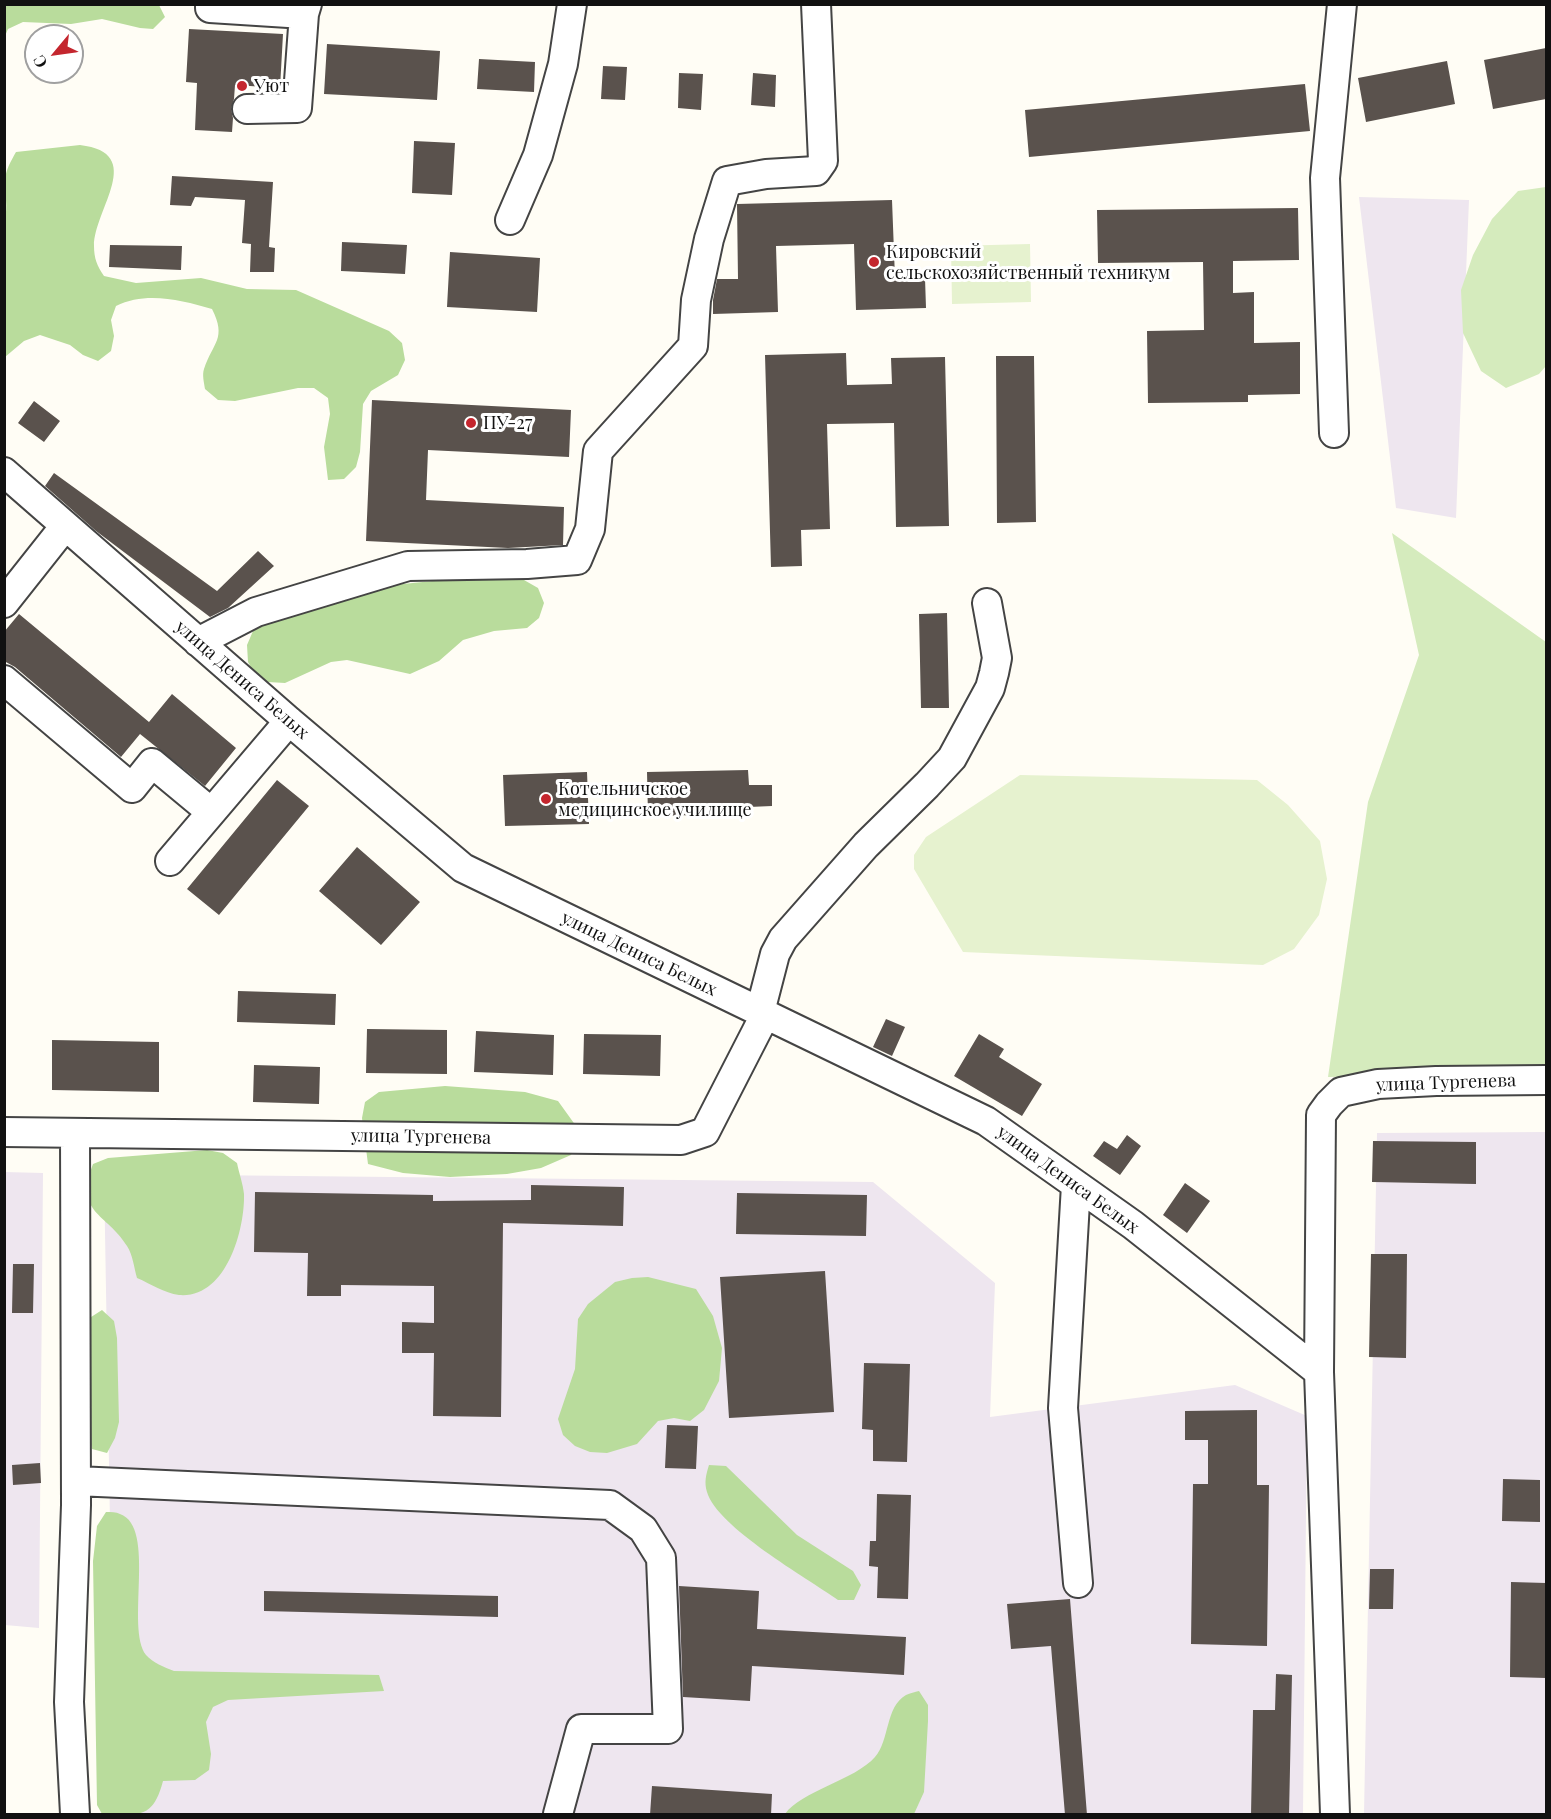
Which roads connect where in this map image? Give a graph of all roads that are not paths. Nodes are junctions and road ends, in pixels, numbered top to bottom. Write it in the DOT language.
graph roads {
  1 [pos="210,4"];
  2 [pos="573,4"];
  3 [pos="816,4"];
  4 [pos="1342,4"];
  5 [pos="305,9"];
  6 [pos="247,109"];
  7 [pos="510,220"];
  8 [pos="1334,432"];
  9 [pos="4,472"];
  10 [pos="65,526"];
  11 [pos="4,603"];
  12 [pos="987,603"];
  13 [pos="198,642"];
  14 [pos="4,680"];
  15 [pos="289,721"];
  16 [pos="211,812"];
  17 [pos="170,861"];
  18 [pos="762,1013"];
  19 [pos="1546,1080"];
  20 [pos="4,1132"];
  21 [pos="75,1133"];
  22 [pos="1076,1185"];
  23 [pos="1319,1372"];
  24 [pos="76,1480"];
  25 [pos="1078,1583"];
  26 [pos="75,1815"];
  27 [pos="558,1815"];
  28 [pos="1335,1815"];
  1 -- 5 [label="street"];
  2 -- 7 [label="street"];
  3 -- 13 [label="street"];
  4 -- 8 [label="street"];
  5 -- 6 [label="street"];
  9 -- 10 [label="street, улица Дениса Белых"];
  10 -- 11 [label="street"];
  10 -- 13 [label="street, улица Дениса Белых"];
  12 -- 18 [label="street, улица Тургенева"];
  13 -- 15 [label="street, улица Дениса Белых"];
  14 -- 16 [label="street"];
  15 -- 16 [label="street"];
  15 -- 18 [label="street, улица Дениса Белых"];
  16 -- 17 [label="street"];
  18 -- 21 [label="street, улица Тургенева"];
  18 -- 22 [label="street, улица Дениса Белых"];
  19 -- 23 [label="street, улица Тургенева"];
  20 -- 21 [label="street, улица Тургенева"];
  21 -- 24 [label="street"];
  22 -- 23 [label="street, улица Дениса Белых"];
  22 -- 25 [label="street"];
  23 -- 28 [label="street"];
  24 -- 26 [label="street"];
  24 -- 27 [label="street"];
}
